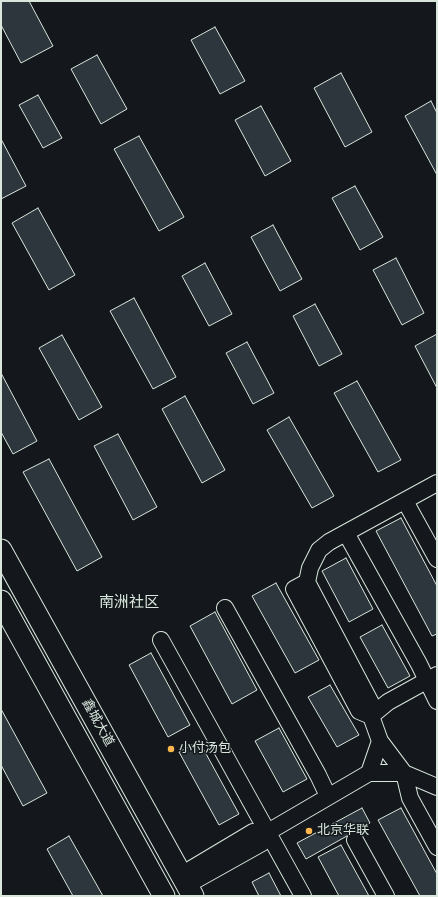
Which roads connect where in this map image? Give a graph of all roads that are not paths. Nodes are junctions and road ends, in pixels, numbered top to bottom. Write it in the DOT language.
graph roads {
  1 [pos="437,483"];
  2 [pos="405,501"];
  3 [pos="346,533"];
  4 [pos="1,550"];
  5 [pos="437,559"];
  6 [pos="1,601"];
  7 [pos="226,608"];
  8 [pos="161,640"];
  9 [pos="431,678"];
  10 [pos="437,701"];
  11 [pos="371,716"];
  12 [pos="380,741"];
  13 [pos="369,773"];
  14 [pos="404,773"];
  15 [pos="437,787"];
  16 [pos="328,796"];
  17 [pos="268,832"];
  18 [pos="355,840"];
  19 [pos="437,847"];
  20 [pos="187,885"];
  21 [pos="164,896"];
  22 [pos="303,896"];
  23 [pos="386,896"];
  1 -- 2 [label="lane"];
  2 -- 3 [label="lane"];
  2 -- 5 [label="lane"];
  3 -- 9 [label="lane"];
  3 -- 11 [label="lane"];
  4 -- 20 [label="main road, 鑫城大道"];
  6 -- 21 [label="main road, 鑫城大道"];
  7 -- 16 [label="lane"];
  8 -- 17 [label="lane"];
  9 -- 10 [label="lane"];
  9 -- 11 [label="lane"];
  11 -- 12 [label="lane"];
  12 -- 13 [label="lane"];
  12 -- 14 [label="lane"];
  13 -- 14 [label="lane"];
  13 -- 16 [label="lane"];
  14 -- 15 [label="lane"];
  14 -- 19 [label="lane"];
  16 -- 17 [label="lane"];
  17 -- 20 [label="lane"];
  17 -- 22 [label="lane"];
  18 -- 23 [label="lane"];
}
